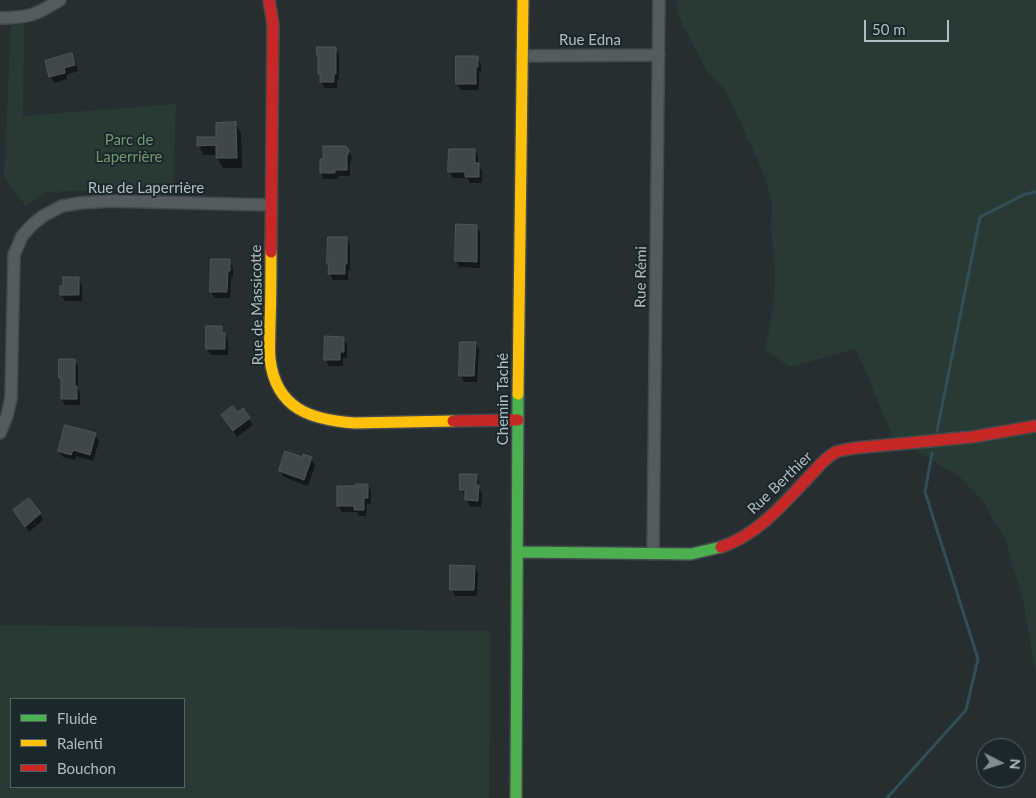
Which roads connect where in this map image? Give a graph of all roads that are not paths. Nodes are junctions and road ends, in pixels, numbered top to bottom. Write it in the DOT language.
graph roads {
  1 [pos="60,0"];
  2 [pos="269,0"];
  3 [pos="523,0"];
  4 [pos="659,0"];
  5 [pos="0,18"];
  6 [pos="659,55"];
  7 [pos="522,56"];
  8 [pos="271,205"];
  9 [pos="518,420"];
  10 [pos="1036,426"];
  11 [pos="0,433"];
  12 [pos="518,552"];
  13 [pos="653,554"];
  14 [pos="516,798"];
  1 -- 5 [label="street"];
  2 -- 8 [label="street, Rue de Massicotte"];
  3 -- 7 [label="street, Chemin Taché"];
  4 -- 6 [label="street, Rue Rémi"];
  6 -- 7 [label="street, Rue Edna"];
  6 -- 13 [label="street, Rue Rémi"];
  7 -- 9 [label="street, Chemin Taché"];
  8 -- 9 [label="street, Rue de Massicotte"];
  8 -- 11 [label="street, Rue de Laperrière"];
  9 -- 12 [label="street, Chemin Taché"];
  10 -- 13 [label="street, Rue Berthier"];
  12 -- 13 [label="street, Rue Berthier"];
  12 -- 14 [label="street, Chemin Taché"];
}
